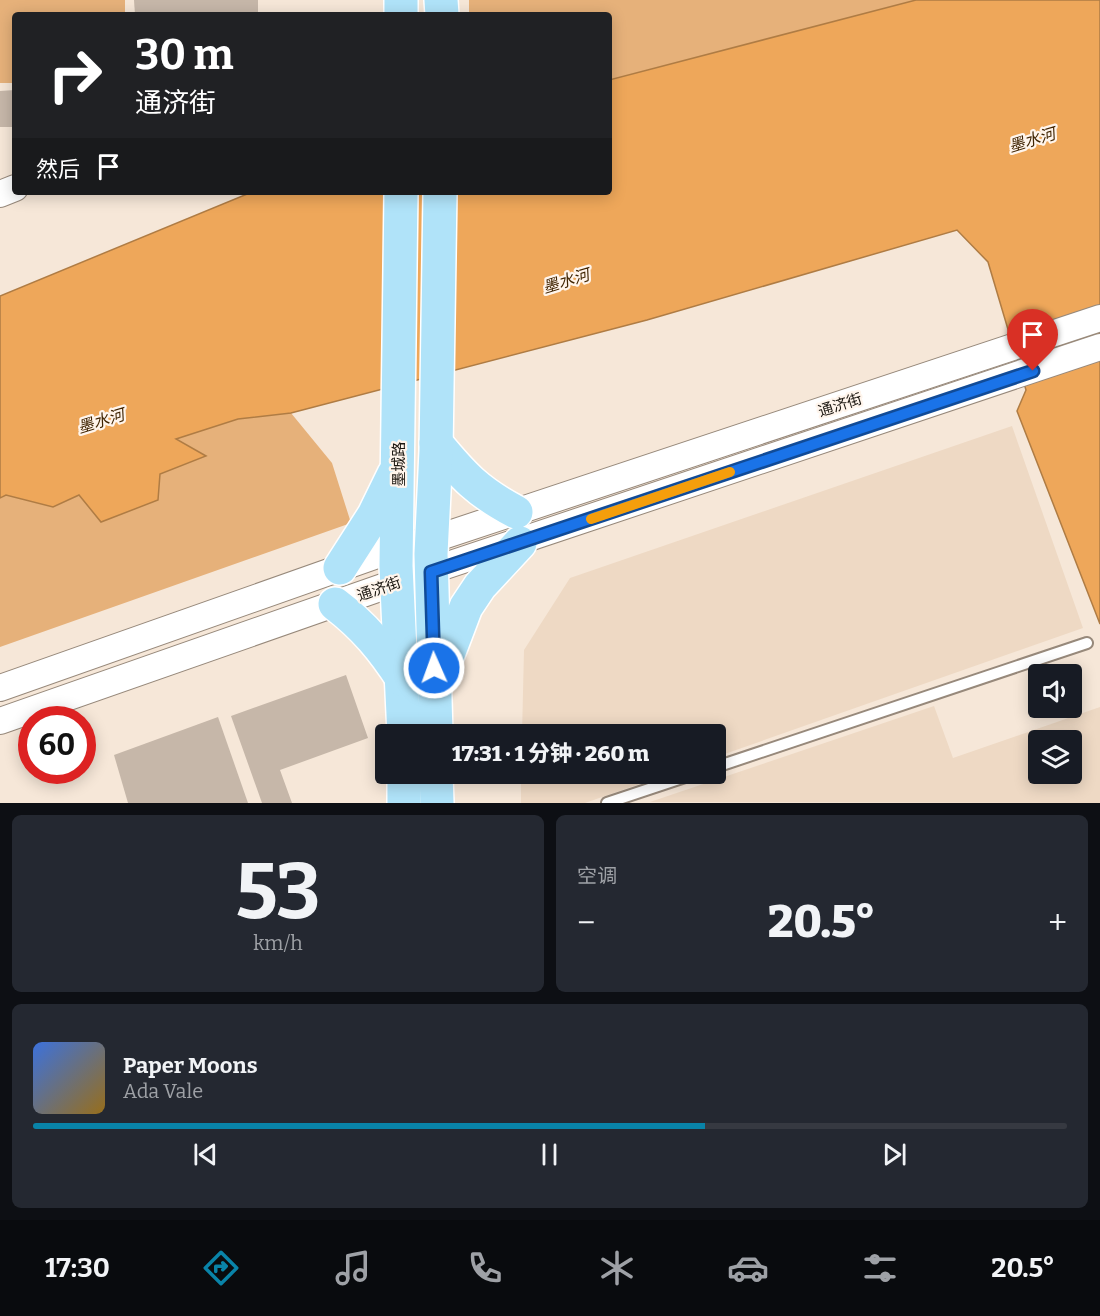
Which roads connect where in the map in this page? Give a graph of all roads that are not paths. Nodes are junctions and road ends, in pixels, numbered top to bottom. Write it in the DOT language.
graph roads {
  1 [pos="401,195"];
  2 [pos="440,195"];
  3 [pos="1100,318"];
  4 [pos="1100,347"];
  5 [pos="436,443"];
  6 [pos="399,455"];
  7 [pos="518,527"];
  8 [pos="432,540"];
  9 [pos="397,548"];
  10 [pos="340,568"];
  11 [pos="431,572"];
  12 [pos="397,582"];
  13 [pos="335,604"];
  14 [pos="1087,643"];
  15 [pos="403,680"];
  16 [pos="0,688"];
  17 [pos="435,692"];
  18 [pos="0,721"];
  19 [pos="404,724"];
  20 [pos="436,724"];
  21 [pos="726,764"];
  22 [pos="404,784"];
  23 [pos="436,784"];
  24 [pos="670,784"];
  25 [pos="634,799"];
  26 [pos="404,803"];
  27 [pos="437,803"];
  28 [pos="607,803"];
  1 -- 6 [label="main road, 墨城路"];
  2 -- 5 [label="main road"];
  3 -- 7 [label="street, 通济街"];
  4 -- 7 [label="street, 通济街"];
  5 -- 7 [label="main road"];
  5 -- 8 [label="main road"];
  6 -- 9 [label="main road, 墨城路"];
  6 -- 10 [label="main road"];
  7 -- 8 [label="street, 通济街"];
  7 -- 11 [label="street, 通济街"];
  7 -- 17 [label="main road"];
  8 -- 9 [label="street, 通济街"];
  8 -- 11 [label="main road"];
  9 -- 10 [label="street, 通济街"];
  9 -- 12 [label="main road, 墨城路"];
  10 -- 16 [label="street, 通济街"];
  11 -- 12 [label="street, 通济街"];
  11 -- 17 [label="main road"];
  12 -- 13 [label="street, 通济街"];
  12 -- 15 [label="main road, 墨城路"];
  13 -- 15 [label="main road"];
  13 -- 18 [label="street, 通济街"];
  14 -- 21 [label="lane"];
  15 -- 19 [label="main road, 墨城路"];
  17 -- 20 [label="main road"];
  22 -- 26 [label="main road"];
  23 -- 27 [label="main road"];
  24 -- 25 [label="lane"];
  25 -- 28 [label="lane"];
}
